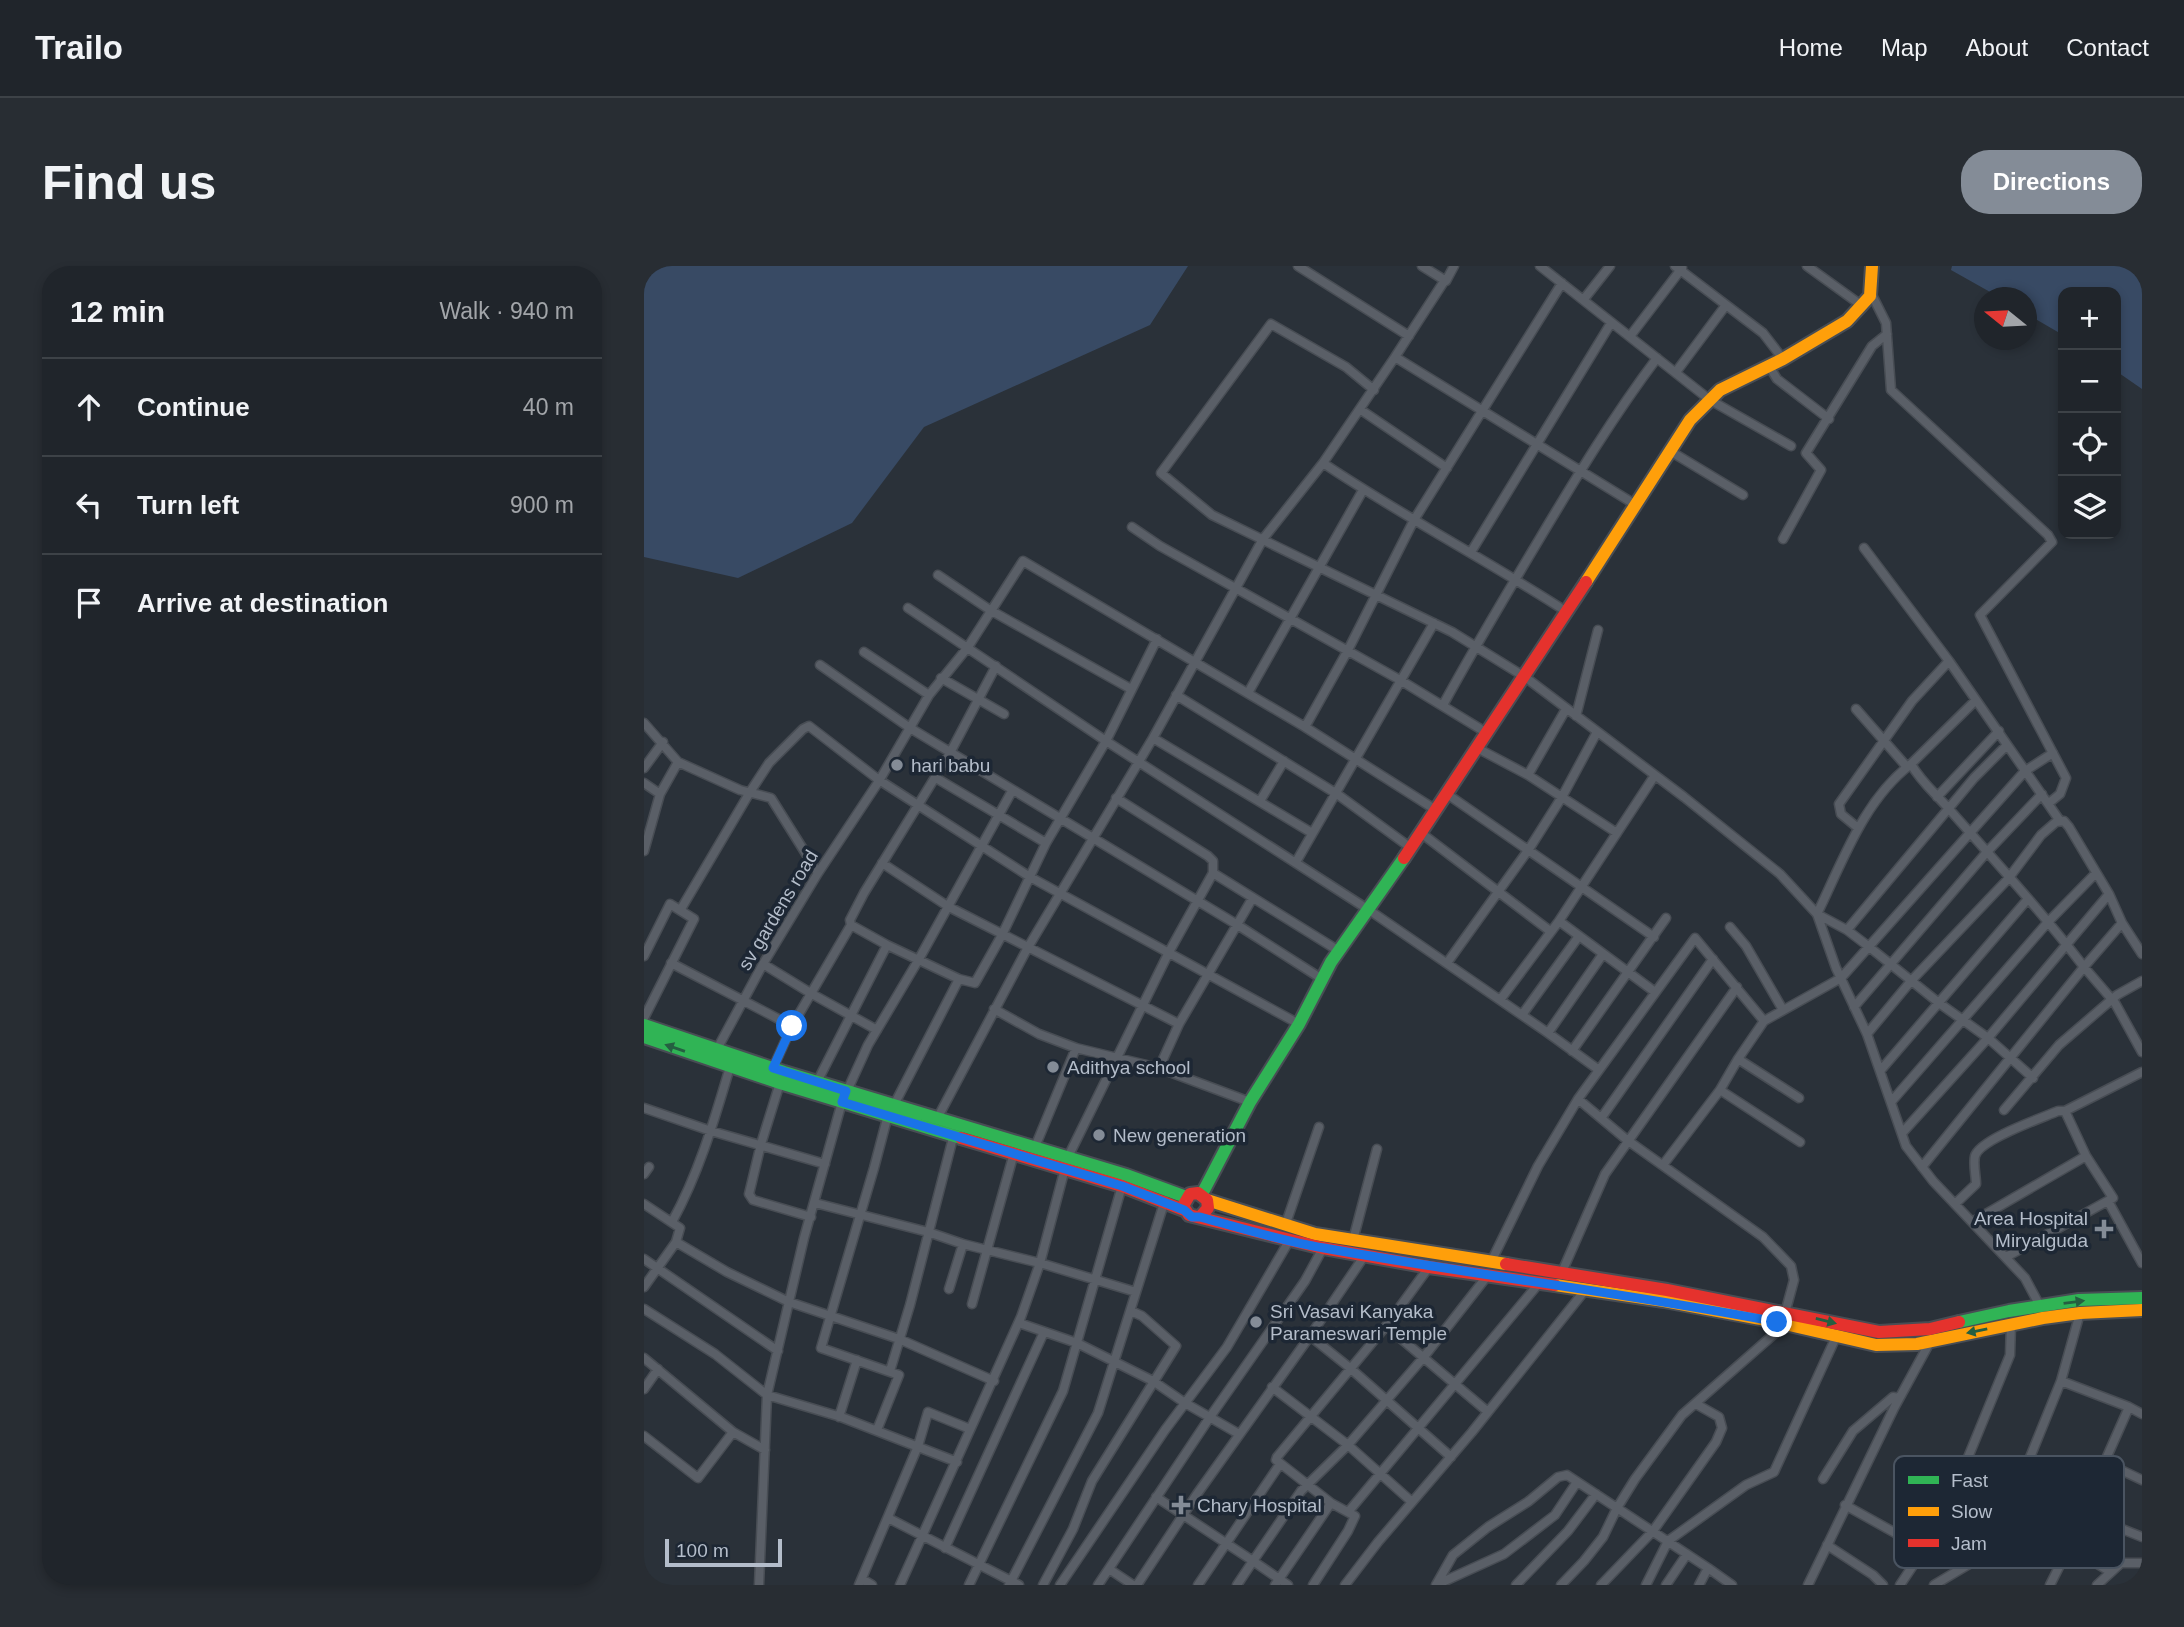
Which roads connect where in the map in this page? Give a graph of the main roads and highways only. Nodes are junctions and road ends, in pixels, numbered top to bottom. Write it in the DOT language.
graph roads {
  1 [pos="1872,266"];
  2 [pos="644,1024"];
  3 [pos="644,1037"];
  4 [pos="715,1055"];
  5 [pos="844,1096"];
  6 [pos="891,1110"];
  7 [pos="1066,1163"];
  8 [pos="1166,1197"];
  9 [pos="1204,1197"];
  10 [pos="1185,1203"];
  11 [pos="1200,1217"];
  12 [pos="1490,1269"];
  13 [pos="2142,1298"];
  14 [pos="2142,1310"];
  15 [pos="2042,1312"];
  16 [pos="1785,1318"];
  1 -- 9 [label="main road"];
  2 -- 4 [label="main road"];
  4 -- 3 [label="main road, one-way"];
  4 -- 5 [label="main road"];
  4 -- 5 [label="main road"];
  5 -- 6 [label="main road"];
  6 -- 7 [label="main road"];
  6 -- 7 [label="main road"];
  7 -- 8 [label="main road"];
  7 -- 8 [label="main road"];
  8 -- 10 [label="main road"];
  9 -- 10 [label="main road"];
  9 -- 11 [label="main road"];
  9 -- 12 [label="main road"];
  10 -- 11 [label="main road"];
  11 -- 12 [label="main road"];
  12 -- 16 [label="main road"];
  12 -- 16 [label="main road"];
  15 -- 13 [label="main road, one-way"];
  14 -- 15 [label="main road"];
  16 -- 15 [label="main road, one-way"];
  15 -- 16 [label="main road, one-way"];
}
